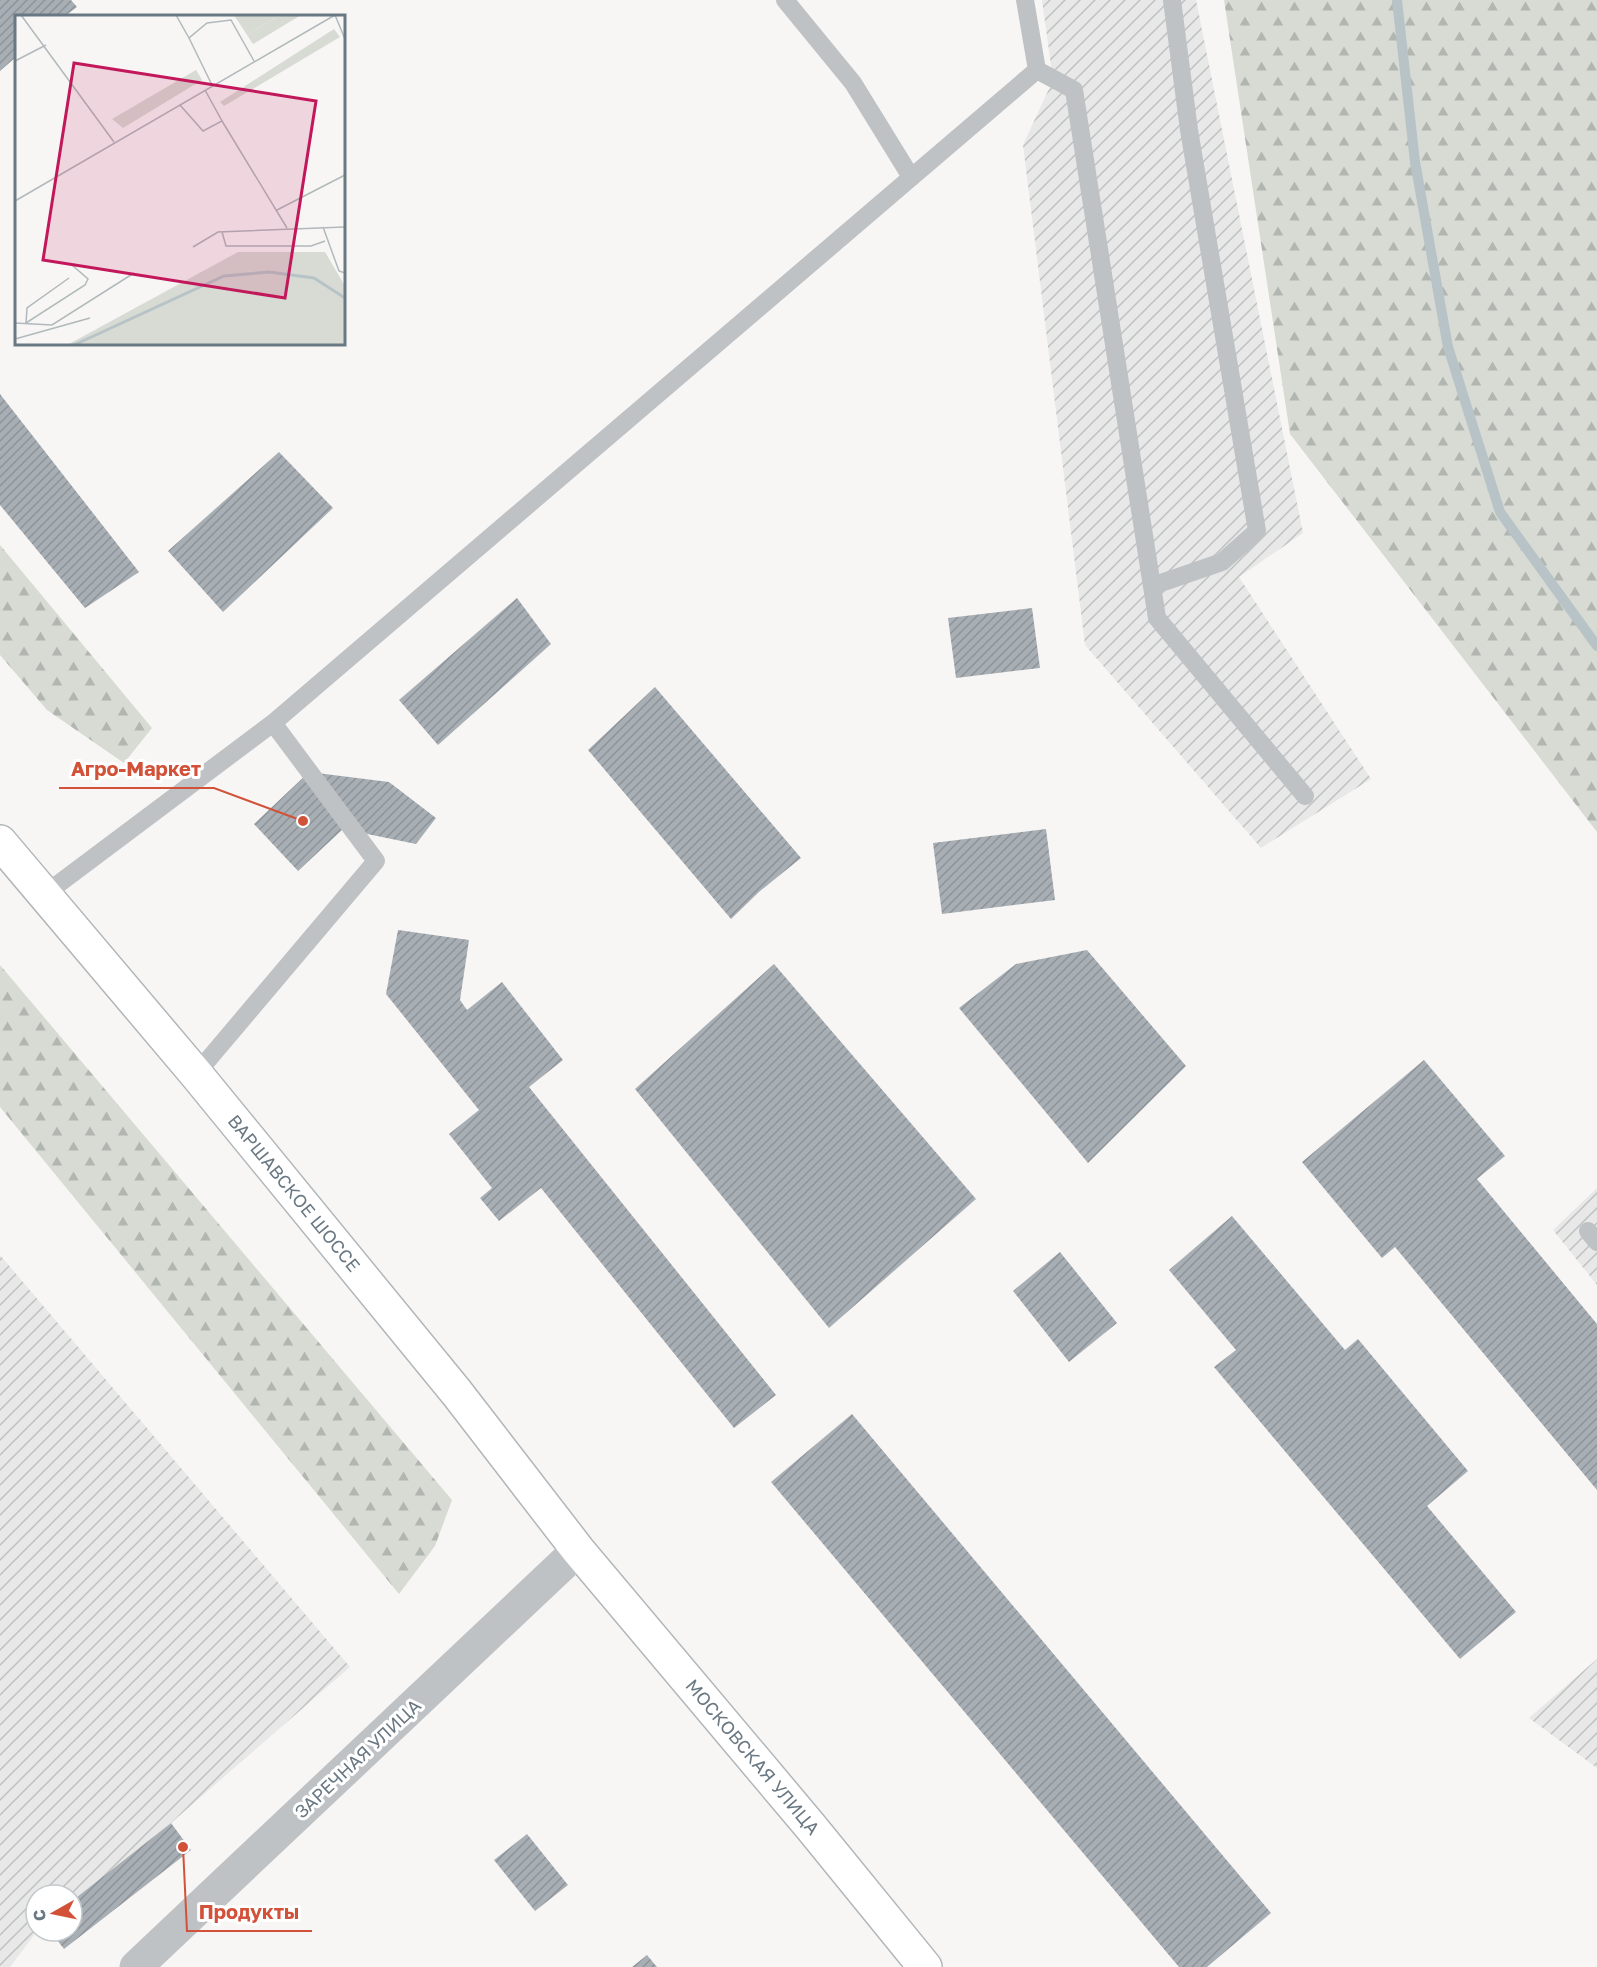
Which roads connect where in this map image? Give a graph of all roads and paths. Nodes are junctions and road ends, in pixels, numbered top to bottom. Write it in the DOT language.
graph roads {
  1 [pos="785,0"];
  2 [pos="1025,0"];
  3 [pos="1172,0"];
  4 [pos="1037,70"];
  5 [pos="911,177"];
  6 [pos="1152,586"];
  7 [pos="273,723"];
  8 [pos="1305,796"];
  9 [pos="1,845"];
  10 [pos="45,894"];
  11 [pos="196,1074"];
  12 [pos="578,1550"];
  13 [pos="136,1967"];
  14 [pos="925,1967"];
  1 -- 5 [label="lane"];
  2 -- 4 [label="lane"];
  3 -- 6 [label="lane"];
  4 -- 5 [label="lane"];
  4 -- 6 [label="lane"];
  5 -- 7 [label="lane"];
  6 -- 8 [label="lane"];
  7 -- 10 [label="lane"];
  7 -- 11 [label="lane"];
  9 -- 10 [label="main road, ВАРШАВСКОЕ ШОССЕ"];
  10 -- 11 [label="main road, ВАРШАВСКОЕ ШОССЕ"];
  11 -- 12 [label="main road, ВАРШАВСКОЕ ШОССЕ"];
  12 -- 13 [label="street, ЗАРЕЧНАЯ УЛИЦА"];
  12 -- 14 [label="main road, МОСКОВСКАЯ УЛИЦА"];
}
